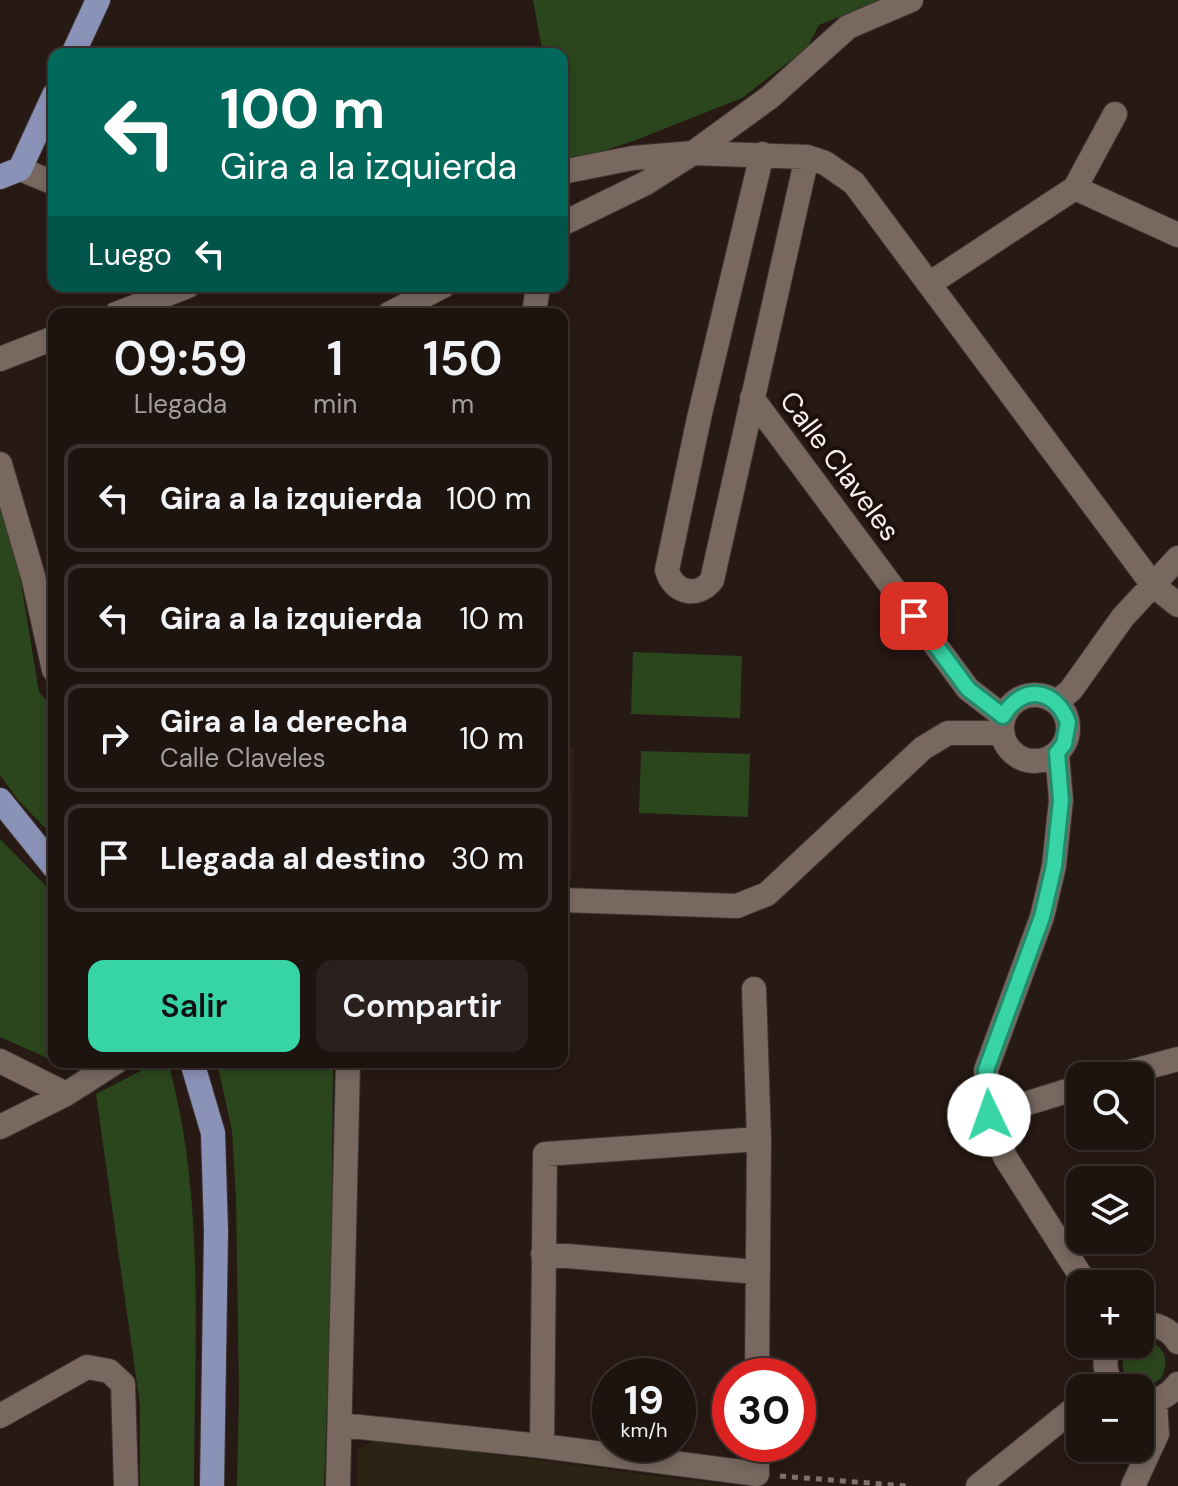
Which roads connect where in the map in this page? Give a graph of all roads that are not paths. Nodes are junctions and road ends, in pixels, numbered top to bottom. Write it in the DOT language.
graph roads {
  1 [pos="98,0"];
  2 [pos="911,0"];
  3 [pos="76,48"];
  4 [pos="48,106"];
  5 [pos="1115,114"];
  6 [pos="693,153"];
  7 [pos="762,154"];
  8 [pos="807,157"];
  9 [pos="568,171"];
  10 [pos="10,173"];
  11 [pos="48,182"];
  12 [pos="1075,188"];
  13 [pos="568,221"];
  14 [pos="1178,235"];
  15 [pos="929,284"];
  16 [pos="173,292"];
  17 [pos="431,292"];
  18 [pos="131,308"];
  19 [pos="401,308"];
  20 [pos="48,340"];
  21 [pos="0,359"];
  22 [pos="752,398"];
  23 [pos="0,464"];
  24 [pos="1178,558"];
  25 [pos="1153,585"];
  26 [pos="1178,605"];
  27 [pos="48,643"];
  28 [pos="1057,702"];
  29 [pos="1002,724"];
  30 [pos="1057,753"];
  31 [pos="0,800"];
  32 [pos="48,860"];
  33 [pos="568,900"];
  34 [pos="754,989"];
  35 [pos="1178,1059"];
  36 [pos="0,1061"];
  37 [pos="1154,1065"];
  38 [pos="106,1068"];
  39 [pos="194,1068"];
  40 [pos="348,1068"];
  41 [pos="1066,1091"];
  42 [pos="66,1094"];
  43 [pos="989,1115"];
  44 [pos="0,1127"];
  45 [pos="759,1139"];
  46 [pos="543,1254"];
  47 [pos="1077,1270"];
  48 [pos="757,1272"];
  49 [pos="1154,1324"];
  50 [pos="1178,1342"];
  51 [pos="757,1358"];
  52 [pos="1178,1384"];
  53 [pos="1154,1400"];
  54 [pos="1066,1415"];
  55 [pos="0,1416"];
  56 [pos="341,1425"];
  57 [pos="542,1446"];
  58 [pos="757,1462"];
  59 [pos="1144,1462"];
  60 [pos="126,1486"];
  61 [pos="212,1486"];
  62 [pos="338,1486"];
  63 [pos="978,1486"];
  64 [pos="1133,1486"];
  1 -- 3 [label="main road"];
  2 -- 6 [label="street"];
  4 -- 10 [label="main road"];
  5 -- 12 [label="street"];
  6 -- 7 [label="street"];
  6 -- 9 [label="street"];
  6 -- 13 [label="street"];
  7 -- 8 [label="street"];
  7 -- 22 [label="street"];
  8 -- 15 [label="street"];
  8 -- 22 [label="street"];
  10 -- 11 [label="street"];
  12 -- 14 [label="street"];
  12 -- 15 [label="street"];
  15 -- 25 [label="street"];
  16 -- 18 [label="street"];
  17 -- 19 [label="street"];
  20 -- 21 [label="street"];
  22 -- 29 [label="street, Calle Claveles"];
  23 -- 27 [label="street"];
  24 -- 25 [label="street"];
  25 -- 26 [label="street"];
  25 -- 28 [label="street"];
  28 -- 29 [label="street"];
  28 -- 30 [label="street"];
  29 -- 30 [label="street"];
  29 -- 33 [label="street"];
  30 -- 43 [label="street"];
  31 -- 32 [label="main road"];
  34 -- 45 [label="street"];
  35 -- 37 [label="street"];
  36 -- 42 [label="street"];
  38 -- 42 [label="street"];
  39 -- 61 [label="main road"];
  40 -- 56 [label="street"];
  41 -- 43 [label="street"];
  42 -- 44 [label="street"];
  43 -- 47 [label="street"];
  45 -- 46 [label="street"];
  45 -- 48 [label="street"];
  46 -- 48 [label="street"];
  46 -- 57 [label="street"];
  48 -- 51 [label="street"];
  49 -- 50 [label="street"];
  52 -- 53 [label="street"];
  54 -- 63 [label="street"];
  55 -- 60 [label="street"];
  56 -- 57 [label="street"];
  56 -- 62 [label="street"];
  57 -- 58 [label="street"];
  59 -- 64 [label="street"];
}
